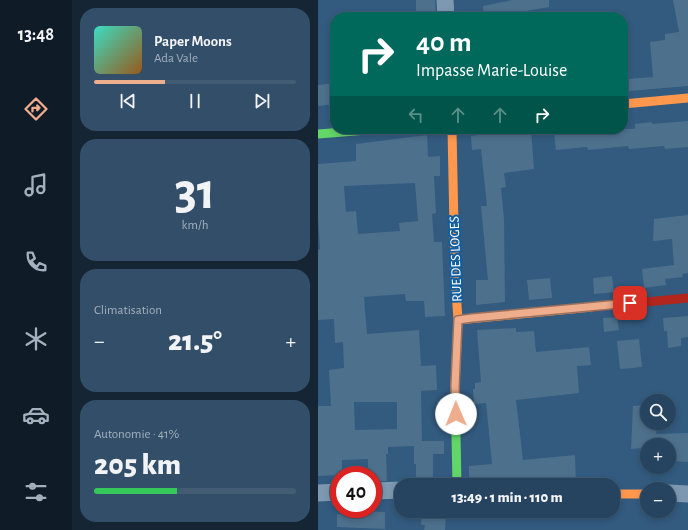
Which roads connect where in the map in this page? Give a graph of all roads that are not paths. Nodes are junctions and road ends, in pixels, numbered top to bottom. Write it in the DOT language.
graph roads {
  1 [pos="445,0"];
  2 [pos="446,12"];
  3 [pos="688,98"];
  4 [pos="628,104"];
  5 [pos="330,133"];
  6 [pos="318,134"];
  7 [pos="452,134"];
  8 [pos="688,298"];
  9 [pos="458,320"];
  10 [pos="457,478"];
  11 [pos="394,490"];
  12 [pos="382,491"];
  13 [pos="330,492"];
  14 [pos="318,493"];
  15 [pos="620,494"];
  16 [pos="640,494"];
  17 [pos="676,494"];
  18 [pos="688,494"];
  1 -- 2 [label="street"];
  3 -- 4 [label="street"];
  5 -- 6 [label="street"];
  7 -- 9 [label="street, RUE DES LOGES"];
  8 -- 9 [label="street"];
  9 -- 10 [label="street, RUE DES LOGES"];
  11 -- 12 [label="street"];
  13 -- 14 [label="street"];
  15 -- 16 [label="street"];
  17 -- 18 [label="street"];
}
